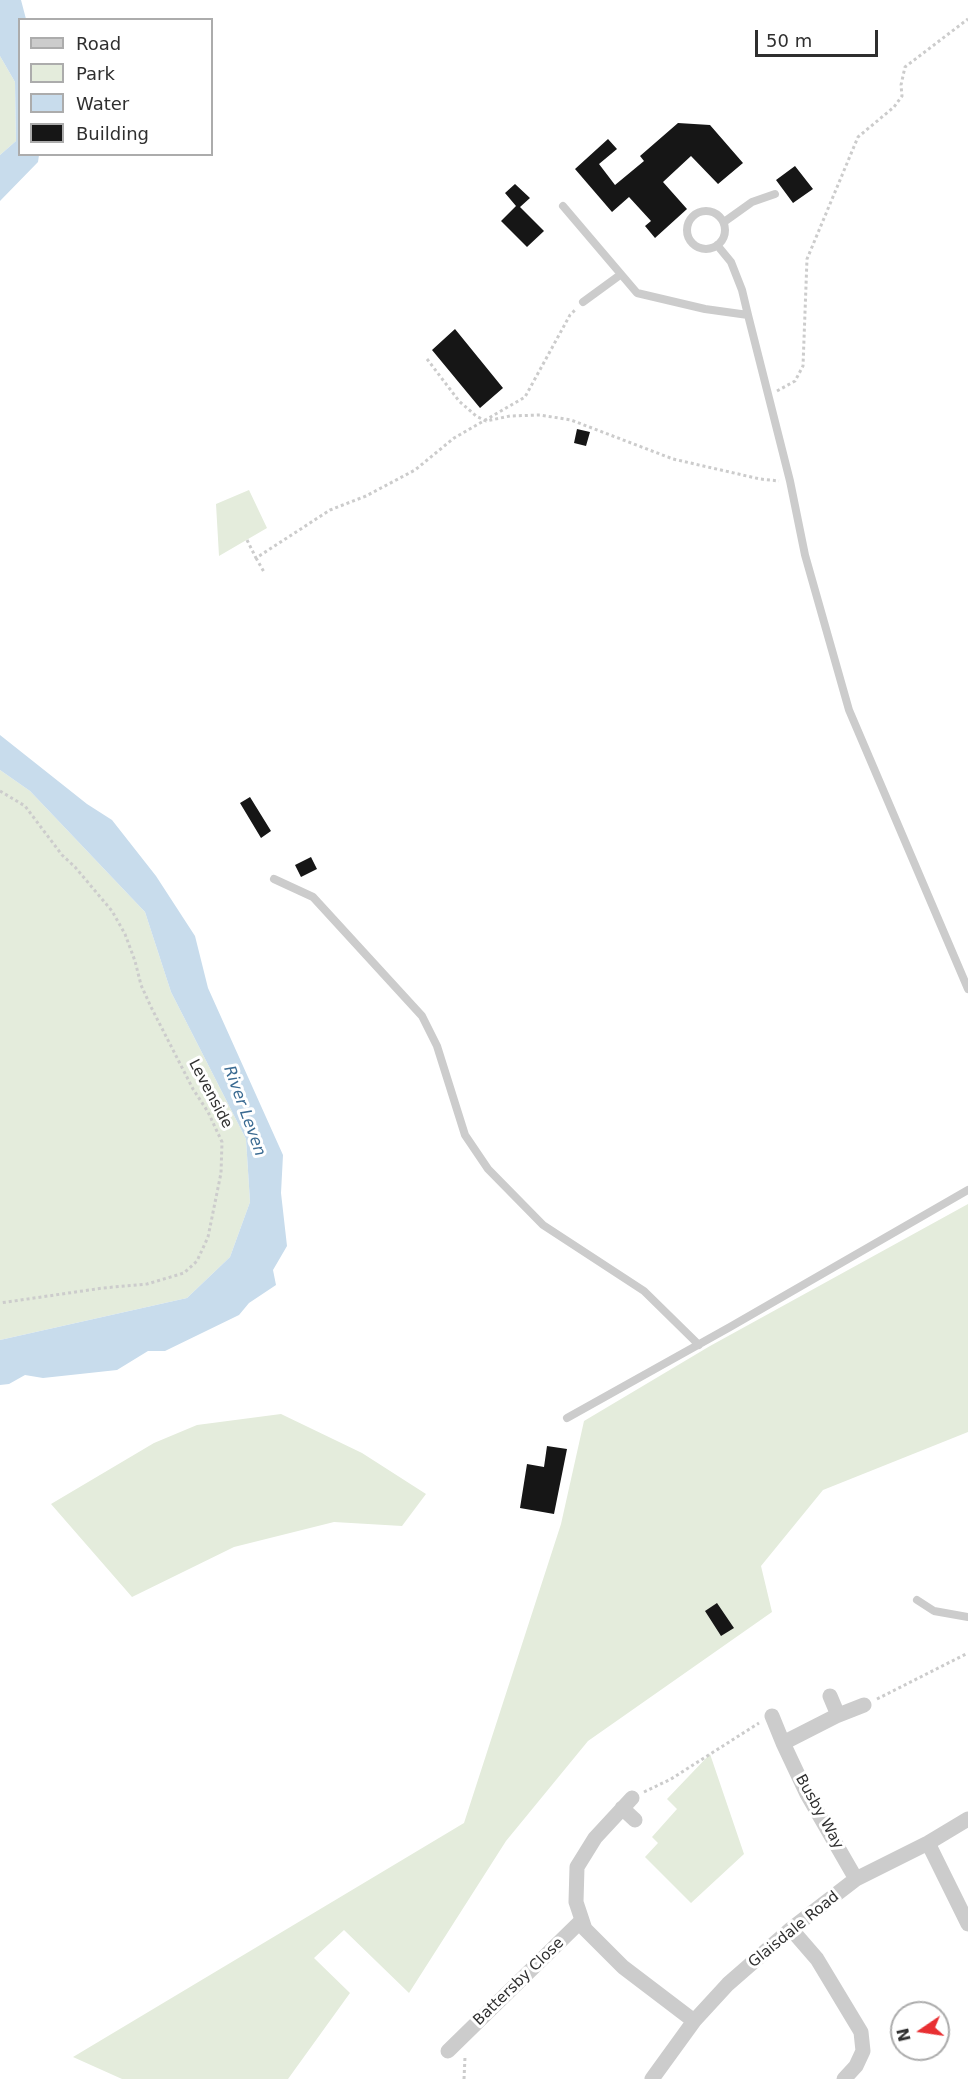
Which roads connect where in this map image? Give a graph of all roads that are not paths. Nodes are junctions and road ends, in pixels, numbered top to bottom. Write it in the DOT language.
graph roads {
  1 [pos="775,194"];
  2 [pos="563,206"];
  3 [pos="724,222"];
  4 [pos="717,245"];
  5 [pos="620,275"];
  6 [pos="583,302"];
  7 [pos="748,315"];
  8 [pos="274,879"];
  9 [pos="968,989"];
  10 [pos="968,1190"];
  11 [pos="699,1345"];
  12 [pos="567,1418"];
  13 [pos="917,1600"];
  14 [pos="968,1617"];
  15 [pos="830,1696"];
  16 [pos="864,1705"];
  17 [pos="838,1715"];
  18 [pos="772,1716"];
  19 [pos="783,1743"];
  20 [pos="968,1819"];
  21 [pos="635,1820"];
  22 [pos="928,1843"];
  23 [pos="856,1880"];
  24 [pos="582,1920"];
  25 [pos="968,1923"];
  26 [pos="791,1929"];
  27 [pos="694,2021"];
  28 [pos="456,2049"];
  29 [pos="651,2079"];
  30 [pos="844,2079"];
  1 -- 3 [label="lane"];
  2 -- 5 [label="lane"];
  3 -- 4 [label="lane"];
  3 -- 4 [label="lane"];
  4 -- 7 [label="lane"];
  5 -- 6 [label="lane"];
  5 -- 7 [label="lane"];
  7 -- 9 [label="lane"];
  8 -- 11 [label="lane"];
  10 -- 11 [label="lane"];
  11 -- 12 [label="lane"];
  13 -- 14 [label="lane"];
  15 -- 17 [label="street"];
  16 -- 17 [label="street"];
  17 -- 19 [label="street"];
  18 -- 19 [label="street, Busby Way"];
  19 -- 23 [label="street, Busby Way"];
  20 -- 22 [label="street, Glaisdale Road"];
  21 -- 24 [label="street"];
  22 -- 23 [label="street, Glaisdale Road"];
  22 -- 25 [label="street"];
  23 -- 26 [label="street, Glaisdale Road"];
  24 -- 27 [label="street"];
  24 -- 28 [label="street, Battersby Close"];
  26 -- 27 [label="street, Glaisdale Road"];
  26 -- 30 [label="street"];
  27 -- 29 [label="street, Glaisdale Road"];
}
